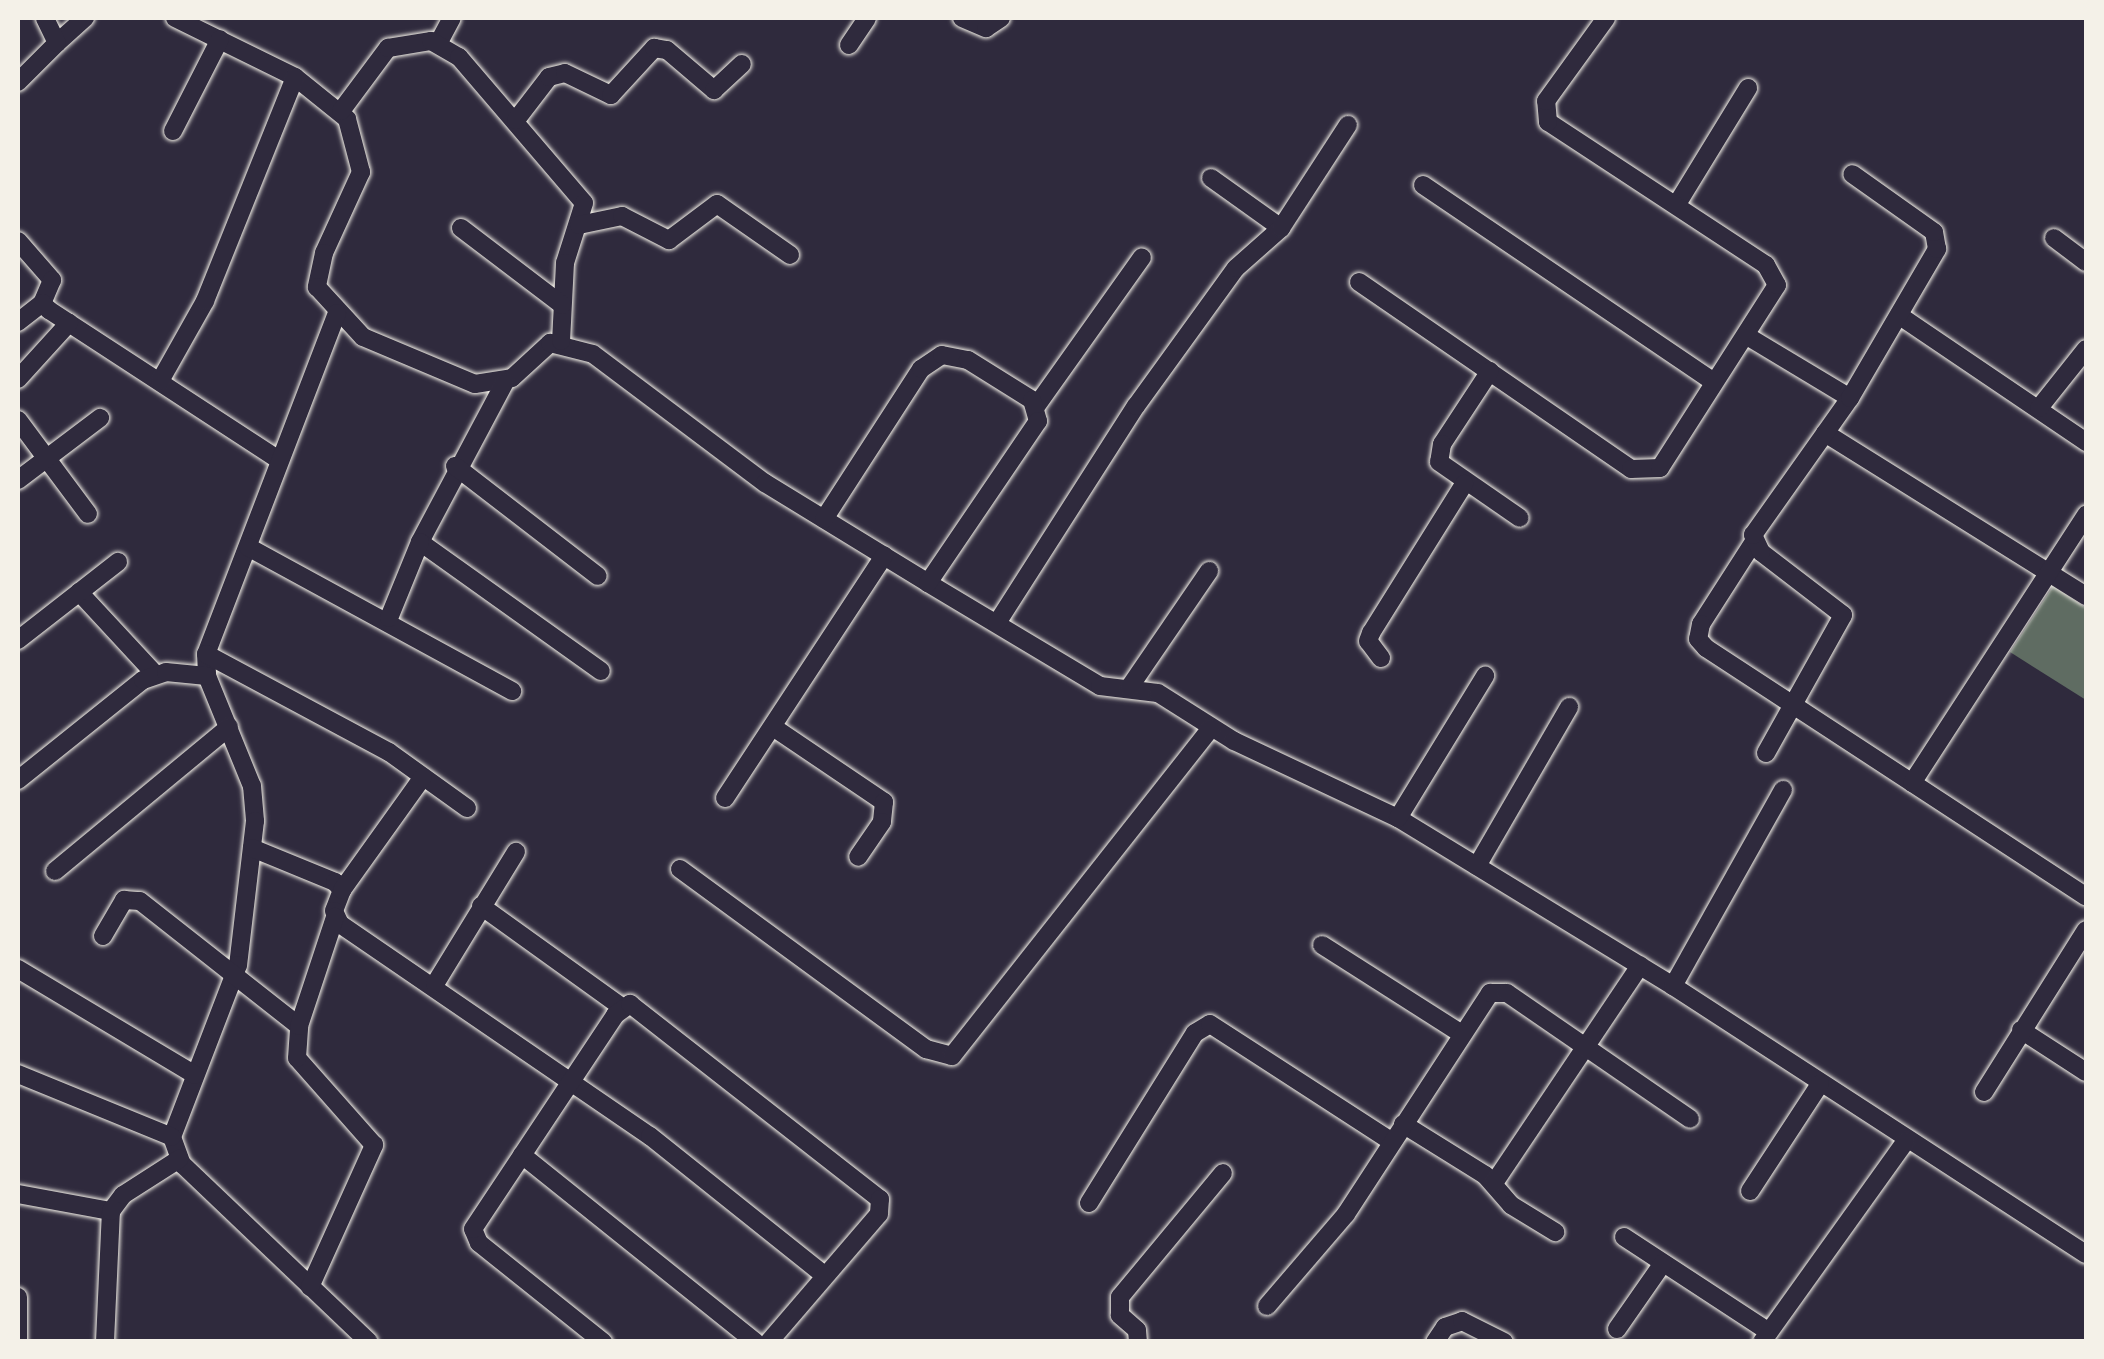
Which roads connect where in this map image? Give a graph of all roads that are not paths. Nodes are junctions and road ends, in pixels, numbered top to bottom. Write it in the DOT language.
graph roads {
  1 [pos="45,18"];
  2 [pos="85,18"];
  3 [pos="175,18"];
  4 [pos="452,18"];
  5 [pos="868,18"];
  6 [pos="962,18"];
  7 [pos="1002,18"];
  8 [pos="1606,18"];
  9 [pos="220,39"];
  10 [pos="438,42"];
  11 [pos="57,43"];
  12 [pos="848,44"];
  13 [pos="742,64"];
  14 [pos="295,77"];
  15 [pos="18,82"];
  16 [pos="1748,88"];
  17 [pos="341,111"];
  18 [pos="516,120"];
  19 [pos="1348,125"];
  20 [pos="173,131"];
  21 [pos="1852,174"];
  22 [pos="1211,178"];
  23 [pos="1423,185"];
  24 [pos="1676,204"];
  25 [pos="580,226"];
  26 [pos="460,228"];
  27 [pos="1281,228"];
  28 [pos="2054,238"];
  29 [pos="18,241"];
  30 [pos="790,255"];
  31 [pos="1142,257"];
  32 [pos="2086,262"];
  33 [pos="1359,282"];
  34 [pos="42,303"];
  35 [pos="562,304"];
  36 [pos="337,313"];
  37 [pos="1900,316"];
  38 [pos="18,322"];
  39 [pos="69,323"];
  40 [pos="1746,336"];
  41 [pos="560,341"];
  42 [pos="2086,350"];
  43 [pos="1490,372"];
  44 [pos="18,379"];
  45 [pos="160,380"];
  46 [pos="1713,381"];
  47 [pos="504,382"];
  48 [pos="1850,398"];
  49 [pos="1036,406"];
  50 [pos="2038,408"];
  51 [pos="100,418"];
  52 [pos="18,420"];
  53 [pos="1826,433"];
  54 [pos="2086,442"];
  55 [pos="46,455"];
  56 [pos="279,460"];
  57 [pos="455,466"];
  58 [pos="18,480"];
  59 [pos="1464,484"];
  60 [pos="88,514"];
  61 [pos="2086,515"];
  62 [pos="1520,518"];
  63 [pos="824,519"];
  64 [pos="420,542"];
  65 [pos="1753,543"];
  66 [pos="248,546"];
  67 [pos="884,556"];
  68 [pos="118,562"];
  69 [pos="1209,571"];
  70 [pos="2046,571"];
  71 [pos="598,576"];
  72 [pos="928,584"];
  73 [pos="79,592"];
  74 [pos="2086,596"];
  75 [pos="388,618"];
  76 [pos="997,622"];
  77 [pos="18,640"];
  78 [pos="206,654"];
  79 [pos="1381,658"];
  80 [pos="601,670"];
  81 [pos="155,674"];
  82 [pos="207,676"];
  83 [pos="1485,676"];
  84 [pos="1129,688"];
  85 [pos="512,690"];
  86 [pos="1795,706"];
  87 [pos="1569,707"];
  88 [pos="229,727"];
  89 [pos="773,728"];
  90 [pos="1210,728"];
  91 [pos="1766,753"];
  92 [pos="423,777"];
  93 [pos="18,780"];
  94 [pos="1912,783"];
  95 [pos="1783,790"];
  96 [pos="725,798"];
  97 [pos="466,808"];
  98 [pos="1398,818"];
  99 [pos="252,848"];
  100 [pos="516,852"];
  101 [pos="858,857"];
  102 [pos="1477,866"];
  103 [pos="680,869"];
  104 [pos="56,871"];
  105 [pos="342,890"];
  106 [pos="2086,898"];
  107 [pos="481,906"];
  108 [pos="335,918"];
  109 [pos="2086,930"];
  110 [pos="103,936"];
  111 [pos="1322,945"];
  112 [pos="1640,966"];
  113 [pos="18,970"];
  114 [pos="235,975"];
  115 [pos="435,984"];
  116 [pos="1673,986"];
  117 [pos="622,1008"];
  118 [pos="299,1026"];
  119 [pos="2021,1030"];
  120 [pos="1460,1032"];
  121 [pos="1587,1050"];
  122 [pos="2086,1072"];
  123 [pos="18,1074"];
  124 [pos="195,1075"];
  125 [pos="573,1082"];
  126 [pos="1820,1084"];
  127 [pos="1984,1092"];
  128 [pos="1690,1119"];
  129 [pos="1403,1124"];
  130 [pos="172,1137"];
  131 [pos="1391,1141"];
  132 [pos="1906,1142"];
  133 [pos="522,1155"];
  134 [pos="178,1159"];
  135 [pos="1223,1173"];
  136 [pos="1494,1183"];
  137 [pos="1750,1191"];
  138 [pos="18,1194"];
  139 [pos="1089,1203"];
  140 [pos="111,1211"];
  141 [pos="1555,1232"];
  142 [pos="1624,1236"];
  143 [pos="2086,1254"];
  144 [pos="1663,1264"];
  145 [pos="824,1275"];
  146 [pos="310,1287"];
  147 [pos="18,1297"];
  148 [pos="1266,1306"];
  149 [pos="1617,1329"];
  150 [pos="1766,1337"];
  151 [pos="18,1342"];
  152 [pos="105,1342"];
  153 [pos="369,1342"];
  154 [pos="604,1342"];
  155 [pos="755,1342"];
  156 [pos="769,1342"];
  157 [pos="1138,1342"];
  158 [pos="1435,1342"];
  159 [pos="1504,1342"];
  1 -- 11 [label="street"];
  2 -- 11 [label="street"];
  3 -- 9 [label="street"];
  4 -- 10 [label="street"];
  5 -- 12 [label="street"];
  6 -- 7 [label="street"];
  8 -- 24 [label="street"];
  9 -- 14 [label="street"];
  9 -- 20 [label="street"];
  10 -- 17 [label="street"];
  10 -- 18 [label="street"];
  11 -- 15 [label="street"];
  13 -- 18 [label="street"];
  14 -- 17 [label="street"];
  14 -- 45 [label="street"];
  16 -- 24 [label="street"];
  17 -- 36 [label="street"];
  18 -- 25 [label="street"];
  19 -- 27 [label="street"];
  21 -- 37 [label="street"];
  22 -- 27 [label="street"];
  23 -- 46 [label="street"];
  24 -- 40 [label="street"];
  25 -- 30 [label="street"];
  25 -- 35 [label="street"];
  26 -- 35 [label="street"];
  27 -- 76 [label="street"];
  28 -- 32 [label="street"];
  29 -- 34 [label="street"];
  31 -- 49 [label="street"];
  33 -- 43 [label="street"];
  34 -- 38 [label="street"];
  34 -- 39 [label="street"];
  35 -- 41 [label="street"];
  36 -- 47 [label="street"];
  36 -- 56 [label="street"];
  37 -- 48 [label="street"];
  37 -- 50 [label="street"];
  39 -- 44 [label="street"];
  39 -- 45 [label="street"];
  40 -- 46 [label="street"];
  40 -- 48 [label="street"];
  41 -- 47 [label="street"];
  41 -- 63 [label="street"];
  42 -- 50 [label="street"];
  43 -- 46 [label="street"];
  43 -- 59 [label="street"];
  45 -- 56 [label="street"];
  47 -- 57 [label="street"];
  48 -- 53 [label="street"];
  49 -- 63 [label="street"];
  49 -- 72 [label="street"];
  50 -- 54 [label="street"];
  51 -- 55 [label="street"];
  52 -- 55 [label="street"];
  53 -- 65 [label="street"];
  53 -- 70 [label="street"];
  55 -- 58 [label="street"];
  55 -- 60 [label="street"];
  56 -- 66 [label="street"];
  57 -- 64 [label="street"];
  57 -- 71 [label="street"];
  59 -- 62 [label="street"];
  59 -- 79 [label="street"];
  61 -- 70 [label="street"];
  63 -- 67 [label="street"];
  64 -- 75 [label="street"];
  64 -- 80 [label="street"];
  65 -- 86 [label="street"];
  65 -- 86 [label="street"];
  66 -- 75 [label="street"];
  66 -- 78 [label="street"];
  67 -- 72 [label="street"];
  67 -- 89 [label="street"];
  68 -- 73 [label="street"];
  69 -- 84 [label="street"];
  70 -- 74 [label="street"];
  70 -- 94 [label="street"];
  72 -- 76 [label="street"];
  73 -- 77 [label="street"];
  73 -- 81 [label="street"];
  75 -- 85 [label="street"];
  76 -- 84 [label="street"];
  78 -- 82 [label="street"];
  78 -- 92 [label="street"];
  81 -- 82 [label="street"];
  81 -- 93 [label="street"];
  82 -- 88 [label="street"];
  83 -- 98 [label="street"];
  84 -- 90 [label="street"];
  86 -- 91 [label="street"];
  86 -- 94 [label="street"];
  87 -- 102 [label="street"];
  88 -- 99 [label="street"];
  88 -- 104 [label="street"];
  89 -- 96 [label="street"];
  89 -- 101 [label="street"];
  90 -- 98 [label="street"];
  90 -- 103 [label="street"];
  92 -- 97 [label="street"];
  92 -- 105 [label="street"];
  94 -- 106 [label="street"];
  95 -- 116 [label="street"];
  98 -- 102 [label="street"];
  99 -- 105 [label="street"];
  99 -- 114 [label="street"];
  100 -- 107 [label="street"];
  102 -- 112 [label="street"];
  105 -- 108 [label="street"];
  107 -- 115 [label="street"];
  107 -- 117 [label="street"];
  108 -- 115 [label="street"];
  108 -- 118 [label="street"];
  109 -- 119 [label="street"];
  110 -- 114 [label="street"];
  111 -- 120 [label="street"];
  112 -- 116 [label="street"];
  112 -- 121 [label="street"];
  113 -- 124 [label="street"];
  114 -- 118 [label="street"];
  114 -- 124 [label="street"];
  115 -- 125 [label="street"];
  116 -- 126 [label="street"];
  117 -- 125 [label="street"];
  117 -- 145 [label="street"];
  118 -- 146 [label="street"];
  119 -- 122 [label="street"];
  119 -- 127 [label="street"];
  120 -- 121 [label="street"];
  120 -- 129 [label="street"];
  121 -- 128 [label="street"];
  121 -- 136 [label="street"];
  123 -- 130 [label="street"];
  124 -- 130 [label="street"];
  125 -- 133 [label="street"];
  125 -- 145 [label="street"];
  126 -- 132 [label="street"];
  126 -- 137 [label="street"];
  129 -- 131 [label="street"];
  129 -- 136 [label="street"];
  130 -- 134 [label="street"];
  131 -- 139 [label="street"];
  131 -- 148 [label="street"];
  132 -- 143 [label="street"];
  132 -- 150 [label="street"];
  133 -- 154 [label="street"];
  133 -- 155 [label="street"];
  134 -- 140 [label="street"];
  134 -- 146 [label="street"];
  135 -- 157 [label="street"];
  136 -- 141 [label="street"];
  138 -- 140 [label="street"];
  140 -- 152 [label="street"];
  142 -- 144 [label="street"];
  144 -- 149 [label="street"];
  144 -- 150 [label="street"];
  145 -- 156 [label="street"];
  146 -- 153 [label="street"];
  147 -- 151 [label="street"];
  158 -- 159 [label="street"];
}
